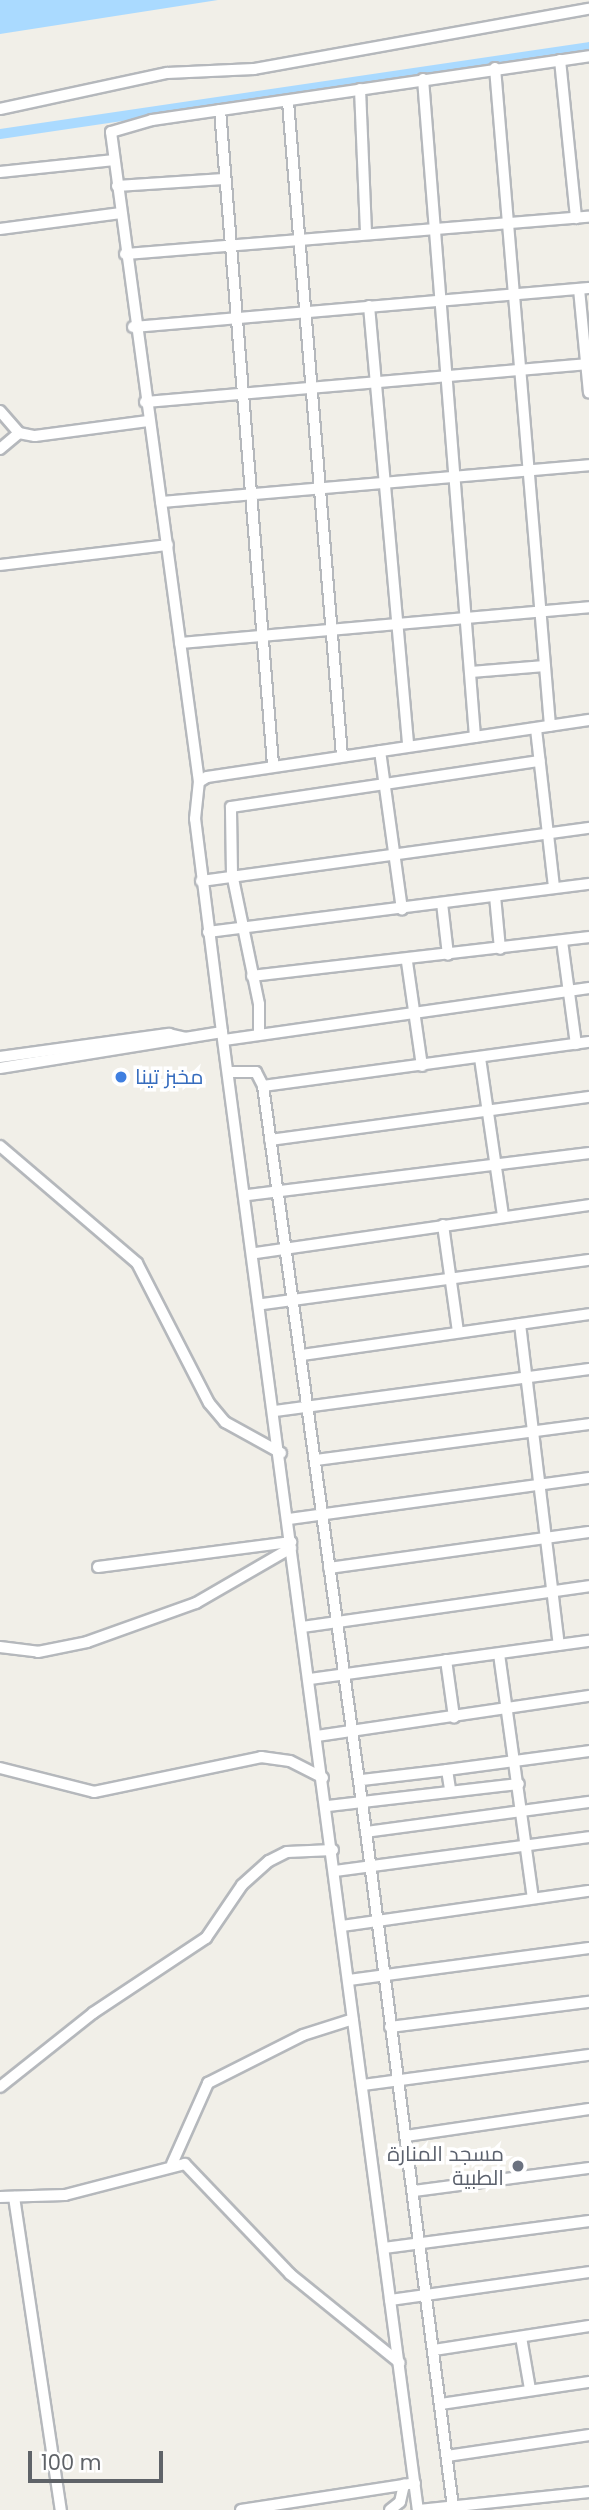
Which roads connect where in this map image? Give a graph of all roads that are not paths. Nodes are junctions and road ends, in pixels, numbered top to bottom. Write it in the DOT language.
graph roads {
  1 [pos="589,9"];
  2 [pos="589,56"];
  3 [pos="560,60"];
  4 [pos="495,68"];
  5 [pos="423,79"];
  6 [pos="360,89"];
  7 [pos="288,102"];
  8 [pos="0,109"];
  9 [pos="220,110"];
  10 [pos="114,160"];
  11 [pos="0,172"];
  12 [pos="224,179"];
  13 [pos="117,186"];
  14 [pos="121,213"];
  15 [pos="589,217"];
  16 [pos="576,218"];
  17 [pos="508,225"];
  18 [pos="0,229"];
  19 [pos="436,231"];
  20 [pos="366,234"];
  21 [pos="298,241"];
  22 [pos="233,244"];
  23 [pos="125,254"];
  24 [pos="584,288"];
  25 [pos="513,294"];
  26 [pos="442,300"];
  27 [pos="369,306"];
  28 [pos="304,312"];
  29 [pos="239,317"];
  30 [pos="133,327"];
  31 [pos="587,364"];
  32 [pos="519,371"];
  33 [pos="449,378"];
  34 [pos="377,384"];
  35 [pos="311,389"];
  36 [pos="589,393"];
  37 [pos="246,394"];
  38 [pos="145,402"];
  39 [pos="0,411"];
  40 [pos="148,421"];
  41 [pos="19,433"];
  42 [pos="0,449"];
  43 [pos="589,465"];
  44 [pos="527,470"];
  45 [pos="459,475"];
  46 [pos="387,479"];
  47 [pos="320,485"];
  48 [pos="255,492"];
  49 [pos="161,502"];
  50 [pos="168,545"];
  51 [pos="0,565"];
  52 [pos="589,607"];
  53 [pos="540,612"];
  54 [pos="469,616"];
  55 [pos="400,621"];
  56 [pos="332,627"];
  57 [pos="263,633"];
  58 [pos="180,643"];
  59 [pos="545,666"];
  60 [pos="471,673"];
  61 [pos="589,720"];
  62 [pos="550,726"];
  63 [pos="536,729"];
  64 [pos="475,737"];
  65 [pos="408,746"];
  66 [pos="380,751"];
  67 [pos="342,756"];
  68 [pos="540,761"];
  69 [pos="273,764"];
  70 [pos="199,782"];
  71 [pos="385,785"];
  72 [pos="589,828"];
  73 [pos="548,832"];
  74 [pos="395,854"];
  75 [pos="232,874"];
  76 [pos="201,881"];
  77 [pos="589,884"];
  78 [pos="554,887"];
  79 [pos="495,896"];
  80 [pos="442,903"];
  81 [pos="402,909"];
  82 [pos="239,928"];
  83 [pos="208,932"];
  84 [pos="589,937"];
  85 [pos="562,941"];
  86 [pos="500,949"];
  87 [pos="448,955"];
  88 [pos="407,962"];
  89 [pos="252,976"];
  90 [pos="589,988"];
  91 [pos="568,991"];
  92 [pos="412,1011"];
  93 [pos="259,1033"];
  94 [pos="223,1036"];
  95 [pos="186,1038"];
  96 [pos="589,1042"];
  97 [pos="576,1044"];
  98 [pos="0,1057"];
  99 [pos="480,1058"];
  100 [pos="422,1066"];
  101 [pos="0,1068"];
  102 [pos="230,1072"];
  103 [pos="263,1086"];
  104 [pos="589,1097"];
  105 [pos="489,1112"];
  106 [pos="270,1140"];
  107 [pos="0,1146"];
  108 [pos="589,1153"];
  109 [pos="495,1165"];
  110 [pos="277,1192"];
  111 [pos="248,1195"];
  112 [pos="589,1205"];
  113 [pos="503,1215"];
  114 [pos="443,1225"];
  115 [pos="286,1249"];
  116 [pos="256,1252"];
  117 [pos="589,1260"];
  118 [pos="450,1278"];
  119 [pos="295,1301"];
  120 [pos="262,1304"];
  121 [pos="589,1314"];
  122 [pos="520,1324"];
  123 [pos="458,1332"];
  124 [pos="302,1355"];
  125 [pos="589,1370"];
  126 [pos="526,1378"];
  127 [pos="310,1406"];
  128 [pos="275,1411"];
  129 [pos="589,1424"];
  130 [pos="534,1431"];
  131 [pos="281,1453"];
  132 [pos="316,1460"];
  133 [pos="589,1478"];
  134 [pos="538,1485"];
  135 [pos="322,1516"];
  136 [pos="289,1520"];
  137 [pos="589,1532"];
  138 [pos="544,1539"];
  139 [pos="291,1545"];
  140 [pos="98,1567"];
  141 [pos="329,1568"];
  142 [pos="589,1586"];
  143 [pos="551,1591"];
  144 [pos="337,1623"];
  145 [pos="302,1627"];
  146 [pos="589,1642"];
  147 [pos="559,1645"];
  148 [pos="0,1647"];
  149 [pos="499,1654"];
  150 [pos="446,1660"];
  151 [pos="343,1675"];
  152 [pos="310,1679"];
  153 [pos="589,1696"];
  154 [pos="508,1707"];
  155 [pos="454,1717"];
  156 [pos="350,1733"];
  157 [pos="317,1736"];
  158 [pos="589,1751"];
  159 [pos="517,1760"];
  160 [pos="0,1768"];
  161 [pos="447,1770"];
  162 [pos="323,1778"];
  163 [pos="362,1780"];
  164 [pos="519,1784"];
  165 [pos="450,1790"];
  166 [pos="365,1801"];
  167 [pos="589,1802"];
  168 [pos="328,1806"];
  169 [pos="521,1810"];
  170 [pos="366,1832"];
  171 [pos="589,1837"];
  172 [pos="526,1846"];
  173 [pos="333,1850"];
  174 [pos="370,1868"];
  175 [pos="335,1871"];
  176 [pos="589,1891"];
  177 [pos="533,1898"];
  178 [pos="376,1923"];
  179 [pos="342,1926"];
  180 [pos="589,1948"];
  181 [pos="383,1977"];
  182 [pos="349,1980"];
  183 [pos="589,2002"];
  184 [pos="353,2019"];
  185 [pos="390,2027"];
  186 [pos="589,2055"];
  187 [pos="398,2081"];
  188 [pos="363,2085"];
  189 [pos="0,2087"];
  190 [pos="589,2109"];
  191 [pos="406,2136"];
  192 [pos="172,2164"];
  193 [pos="589,2168"];
  194 [pos="414,2191"];
  195 [pos="0,2197"];
  196 [pos="14,2197"];
  197 [pos="589,2221"];
  198 [pos="421,2243"];
  199 [pos="384,2248"];
  200 [pos="589,2272"];
  201 [pos="428,2295"];
  202 [pos="390,2300"];
  203 [pos="589,2326"];
  204 [pos="522,2337"];
  205 [pos="434,2350"];
  206 [pos="400,2363"];
  207 [pos="589,2382"];
  208 [pos="530,2389"];
  209 [pos="440,2404"];
  210 [pos="589,2435"];
  211 [pos="447,2456"];
  212 [pos="410,2484"];
  213 [pos="589,2492"];
  214 [pos="453,2507"];
  215 [pos="61,2510"];
  216 [pos="241,2510"];
  217 [pos="390,2510"];
  218 [pos="419,2510"];
  1 -- 8 [label="street"];
  2 -- 3 [label="street"];
  3 -- 4 [label="street"];
  3 -- 16 [label="street"];
  4 -- 5 [label="street"];
  4 -- 17 [label="street"];
  5 -- 6 [label="street"];
  5 -- 19 [label="street"];
  6 -- 7 [label="street"];
  6 -- 20 [label="street"];
  7 -- 9 [label="street"];
  7 -- 21 [label="street"];
  9 -- 10 [label="street"];
  9 -- 12 [label="street"];
  10 -- 11 [label="street"];
  10 -- 13 [label="street"];
  12 -- 13 [label="street"];
  12 -- 22 [label="street"];
  13 -- 14 [label="street"];
  14 -- 18 [label="street"];
  14 -- 23 [label="street"];
  15 -- 16 [label="street"];
  16 -- 17 [label="street"];
  17 -- 19 [label="street"];
  17 -- 25 [label="street"];
  19 -- 20 [label="street"];
  19 -- 26 [label="street"];
  20 -- 21 [label="street"];
  21 -- 22 [label="street"];
  21 -- 28 [label="street"];
  22 -- 23 [label="street"];
  22 -- 29 [label="street"];
  23 -- 30 [label="street"];
  24 -- 25 [label="street"];
  24 -- 31 [label="street"];
  25 -- 26 [label="street"];
  25 -- 32 [label="street"];
  26 -- 27 [label="street"];
  26 -- 33 [label="street"];
  27 -- 28 [label="street"];
  27 -- 34 [label="street"];
  28 -- 29 [label="street"];
  28 -- 35 [label="street"];
  29 -- 30 [label="street"];
  29 -- 37 [label="street"];
  30 -- 38 [label="street"];
  31 -- 32 [label="street"];
  31 -- 36 [label="street"];
  32 -- 33 [label="street"];
  32 -- 44 [label="street"];
  33 -- 34 [label="street"];
  33 -- 45 [label="street"];
  34 -- 35 [label="street"];
  34 -- 46 [label="street"];
  35 -- 37 [label="street"];
  35 -- 47 [label="street"];
  37 -- 38 [label="street"];
  37 -- 48 [label="street"];
  38 -- 40 [label="street"];
  39 -- 41 [label="street"];
  40 -- 41 [label="street"];
  40 -- 49 [label="street"];
  41 -- 42 [label="street"];
  43 -- 44 [label="street"];
  44 -- 45 [label="street"];
  44 -- 53 [label="street"];
  45 -- 46 [label="street"];
  45 -- 54 [label="street"];
  46 -- 47 [label="street"];
  46 -- 55 [label="street"];
  47 -- 48 [label="street"];
  47 -- 56 [label="street"];
  48 -- 49 [label="street"];
  48 -- 57 [label="street"];
  49 -- 50 [label="street"];
  50 -- 51 [label="street"];
  50 -- 58 [label="street"];
  52 -- 53 [label="street"];
  53 -- 54 [label="street"];
  53 -- 59 [label="street"];
  54 -- 55 [label="street"];
  54 -- 60 [label="street"];
  55 -- 56 [label="street"];
  55 -- 65 [label="street"];
  56 -- 57 [label="street"];
  56 -- 67 [label="street"];
  57 -- 58 [label="street"];
  57 -- 69 [label="street"];
  58 -- 70 [label="street"];
  59 -- 60 [label="street"];
  59 -- 62 [label="street"];
  60 -- 64 [label="street"];
  61 -- 62 [label="street"];
  62 -- 63 [label="street"];
  63 -- 64 [label="street"];
  63 -- 68 [label="street"];
  64 -- 65 [label="street"];
  65 -- 66 [label="street"];
  66 -- 67 [label="street"];
  66 -- 71 [label="street"];
  67 -- 69 [label="street"];
  68 -- 71 [label="street"];
  68 -- 73 [label="street"];
  69 -- 70 [label="street"];
  70 -- 76 [label="street"];
  71 -- 74 [label="street"];
  71 -- 75 [label="street"];
  72 -- 73 [label="street"];
  73 -- 74 [label="street"];
  73 -- 78 [label="street"];
  74 -- 75 [label="street"];
  74 -- 81 [label="street"];
  75 -- 76 [label="street"];
  75 -- 82 [label="street"];
  76 -- 83 [label="street"];
  77 -- 78 [label="street"];
  78 -- 79 [label="street"];
  79 -- 80 [label="street"];
  79 -- 86 [label="street"];
  80 -- 81 [label="street"];
  80 -- 87 [label="street"];
  81 -- 82 [label="street"];
  82 -- 83 [label="street"];
  82 -- 89 [label="street"];
  83 -- 94 [label="street"];
  84 -- 85 [label="street"];
  85 -- 86 [label="street"];
  85 -- 91 [label="street"];
  86 -- 87 [label="street"];
  87 -- 88 [label="street"];
  88 -- 89 [label="street"];
  88 -- 92 [label="street"];
  89 -- 93 [label="street"];
  90 -- 91 [label="street"];
  91 -- 92 [label="street"];
  91 -- 97 [label="street"];
  92 -- 93 [label="street"];
  92 -- 100 [label="street"];
  93 -- 94 [label="street"];
  94 -- 95 [label="street"];
  94 -- 102 [label="street"];
  95 -- 98 [label="street"];
  95 -- 101 [label="street"];
  96 -- 97 [label="street"];
  97 -- 99 [label="street"];
  99 -- 100 [label="street"];
  99 -- 105 [label="street"];
  100 -- 103 [label="street"];
  102 -- 103 [label="street"];
  102 -- 111 [label="street"];
  103 -- 106 [label="street"];
  104 -- 105 [label="street"];
  105 -- 106 [label="street"];
  105 -- 109 [label="street"];
  106 -- 110 [label="street"];
  107 -- 131 [label="street"];
  108 -- 109 [label="street"];
  109 -- 110 [label="street"];
  109 -- 113 [label="street"];
  110 -- 111 [label="street"];
  110 -- 115 [label="street"];
  111 -- 116 [label="street"];
  112 -- 113 [label="street"];
  113 -- 114 [label="street"];
  114 -- 115 [label="street"];
  114 -- 118 [label="street"];
  115 -- 116 [label="street"];
  115 -- 119 [label="street"];
  116 -- 120 [label="street"];
  117 -- 118 [label="street"];
  118 -- 119 [label="street"];
  118 -- 123 [label="street"];
  119 -- 120 [label="street"];
  119 -- 124 [label="street"];
  120 -- 128 [label="street"];
  121 -- 122 [label="street"];
  122 -- 123 [label="street"];
  122 -- 126 [label="street"];
  123 -- 124 [label="street"];
  124 -- 127 [label="street"];
  125 -- 126 [label="street"];
  126 -- 127 [label="street"];
  126 -- 130 [label="street"];
  127 -- 128 [label="street"];
  127 -- 132 [label="street"];
  128 -- 131 [label="street"];
  129 -- 130 [label="street"];
  130 -- 132 [label="street"];
  130 -- 134 [label="street"];
  131 -- 136 [label="street"];
  132 -- 135 [label="street"];
  133 -- 134 [label="street"];
  134 -- 135 [label="street"];
  134 -- 138 [label="street"];
  135 -- 136 [label="street"];
  135 -- 141 [label="street"];
  136 -- 139 [label="street"];
  137 -- 138 [label="street"];
  138 -- 141 [label="street"];
  138 -- 143 [label="street"];
  139 -- 140 [label="street"];
  139 -- 145 [label="street"];
  139 -- 148 [label="street"];
  141 -- 144 [label="street"];
  142 -- 143 [label="street"];
  143 -- 144 [label="street"];
  143 -- 147 [label="street"];
  144 -- 145 [label="street"];
  144 -- 151 [label="street"];
  145 -- 152 [label="street"];
  146 -- 147 [label="street"];
  147 -- 149 [label="street"];
  149 -- 150 [label="street"];
  149 -- 154 [label="street"];
  150 -- 151 [label="street"];
  150 -- 155 [label="street"];
  151 -- 152 [label="street"];
  151 -- 156 [label="street"];
  152 -- 157 [label="street"];
  153 -- 154 [label="street"];
  154 -- 155 [label="street"];
  154 -- 159 [label="street"];
  155 -- 156 [label="street"];
  156 -- 157 [label="street"];
  156 -- 163 [label="street"];
  157 -- 162 [label="street"];
  158 -- 159 [label="street"];
  159 -- 161 [label="street"];
  159 -- 164 [label="street"];
  160 -- 162 [label="street"];
  161 -- 163 [label="street"];
  161 -- 165 [label="street"];
  162 -- 168 [label="street"];
  163 -- 166 [label="street"];
  164 -- 165 [label="street"];
  164 -- 169 [label="street"];
  165 -- 166 [label="street"];
  166 -- 168 [label="street"];
  166 -- 170 [label="street"];
  167 -- 169 [label="street"];
  168 -- 173 [label="street"];
  169 -- 170 [label="street"];
  169 -- 172 [label="street"];
  170 -- 174 [label="street"];
  171 -- 172 [label="street"];
  172 -- 174 [label="street"];
  172 -- 177 [label="street"];
  173 -- 175 [label="street"];
  173 -- 189 [label="street"];
  174 -- 175 [label="street"];
  174 -- 178 [label="street"];
  175 -- 179 [label="street"];
  176 -- 177 [label="street"];
  177 -- 178 [label="street"];
  178 -- 179 [label="street"];
  178 -- 181 [label="street"];
  179 -- 182 [label="street"];
  180 -- 181 [label="street"];
  181 -- 182 [label="street"];
  181 -- 185 [label="street"];
  182 -- 184 [label="street"];
  183 -- 185 [label="street"];
  184 -- 188 [label="street"];
  184 -- 192 [label="street"];
  185 -- 187 [label="street"];
  186 -- 187 [label="street"];
  187 -- 188 [label="street"];
  187 -- 191 [label="street"];
  188 -- 199 [label="street"];
  190 -- 191 [label="street"];
  191 -- 194 [label="street"];
  192 -- 196 [label="street"];
  192 -- 206 [label="street"];
  193 -- 194 [label="street"];
  194 -- 198 [label="street"];
  195 -- 196 [label="street"];
  196 -- 215 [label="street"];
  197 -- 198 [label="street"];
  198 -- 199 [label="street"];
  198 -- 201 [label="street"];
  199 -- 202 [label="street"];
  200 -- 201 [label="street"];
  201 -- 202 [label="street"];
  201 -- 205 [label="street"];
  202 -- 206 [label="street"];
  203 -- 204 [label="street"];
  204 -- 205 [label="street"];
  204 -- 208 [label="street"];
  205 -- 209 [label="street"];
  206 -- 212 [label="street"];
  207 -- 208 [label="street"];
  208 -- 209 [label="street"];
  209 -- 211 [label="street"];
  210 -- 211 [label="street"];
  211 -- 214 [label="street"];
  212 -- 216 [label="street"];
  212 -- 217 [label="street"];
  212 -- 218 [label="street"];
  213 -- 214 [label="street"];
  214 -- 218 [label="street"];
}
